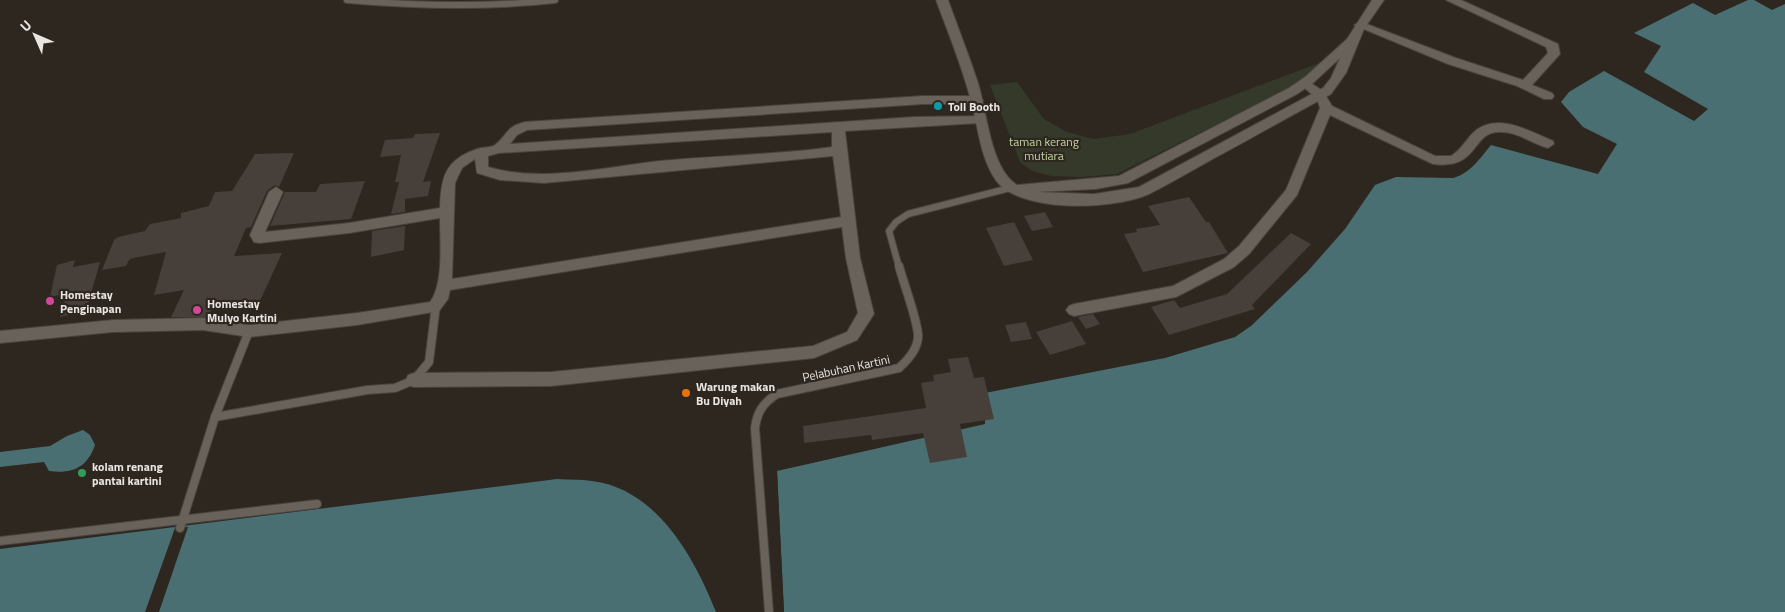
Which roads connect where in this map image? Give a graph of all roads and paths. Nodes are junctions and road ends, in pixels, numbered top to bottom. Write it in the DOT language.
graph roads {
  1 [pos="347,0"];
  2 [pos="509,0"];
  3 [pos="555,0"];
  4 [pos="942,0"];
  5 [pos="1378,0"];
  6 [pos="1452,0"];
  7 [pos="507,7"];
  8 [pos="1360,26"];
  9 [pos="1352,40"];
  10 [pos="1305,83"];
  11 [pos="1522,85"];
  12 [pos="1320,94"];
  13 [pos="1548,96"];
  14 [pos="977,100"];
  15 [pos="1326,108"];
  16 [pos="980,119"];
  17 [pos="838,127"];
  18 [pos="1548,144"];
  19 [pos="499,150"];
  20 [pos="839,151"];
  21 [pos="481,152"];
  22 [pos="1123,180"];
  23 [pos="1012,189"];
  24 [pos="276,192"];
  25 [pos="1128,196"];
  26 [pos="448,212"];
  27 [pos="848,221"];
  28 [pos="444,286"];
  29 [pos="436,305"];
  30 [pos="1074,310"];
  31 [pos="249,331"];
  32 [pos="0,337"];
  33 [pos="414,380"];
  34 [pos="214,417"];
  35 [pos="317,504"];
  36 [pos="182,524"];
  37 [pos="0,541"];
  38 [pos="769,612"];
  1 -- 7 [label="lane"];
  2 -- 7 [label="lane"];
  3 -- 7 [label="lane"];
  4 -- 14 [label="street"];
  5 -- 8 [label="street"];
  6 -- 11 [label="street"];
  8 -- 9 [label="street"];
  8 -- 11 [label="street"];
  9 -- 10 [label="street"];
  9 -- 12 [label="street"];
  10 -- 12 [label="street"];
  10 -- 22 [label="street"];
  11 -- 13 [label="street"];
  12 -- 15 [label="street"];
  12 -- 25 [label="street"];
  14 -- 16 [label="street"];
  14 -- 19 [label="street"];
  15 -- 18 [label="street"];
  15 -- 30 [label="street"];
  16 -- 17 [label="street"];
  16 -- 23 [label="street"];
  17 -- 19 [label="street"];
  17 -- 20 [label="street"];
  19 -- 21 [label="street"];
  20 -- 21 [label="street"];
  20 -- 27 [label="street"];
  21 -- 26 [label="street"];
  22 -- 23 [label="street"];
  22 -- 25 [label="street"];
  23 -- 25 [label="street"];
  23 -- 38 [label="lane, Pelabuhan Kartini"];
  24 -- 26 [label="street"];
  26 -- 28 [label="street"];
  27 -- 28 [label="street"];
  27 -- 33 [label="street"];
  28 -- 29 [label="street"];
  29 -- 31 [label="street"];
  29 -- 33 [label="lane"];
  31 -- 32 [label="street"];
  31 -- 34 [label="lane"];
  33 -- 34 [label="lane"];
  34 -- 36 [label="lane"];
  35 -- 36 [label="lane"];
  36 -- 37 [label="lane"];
}
